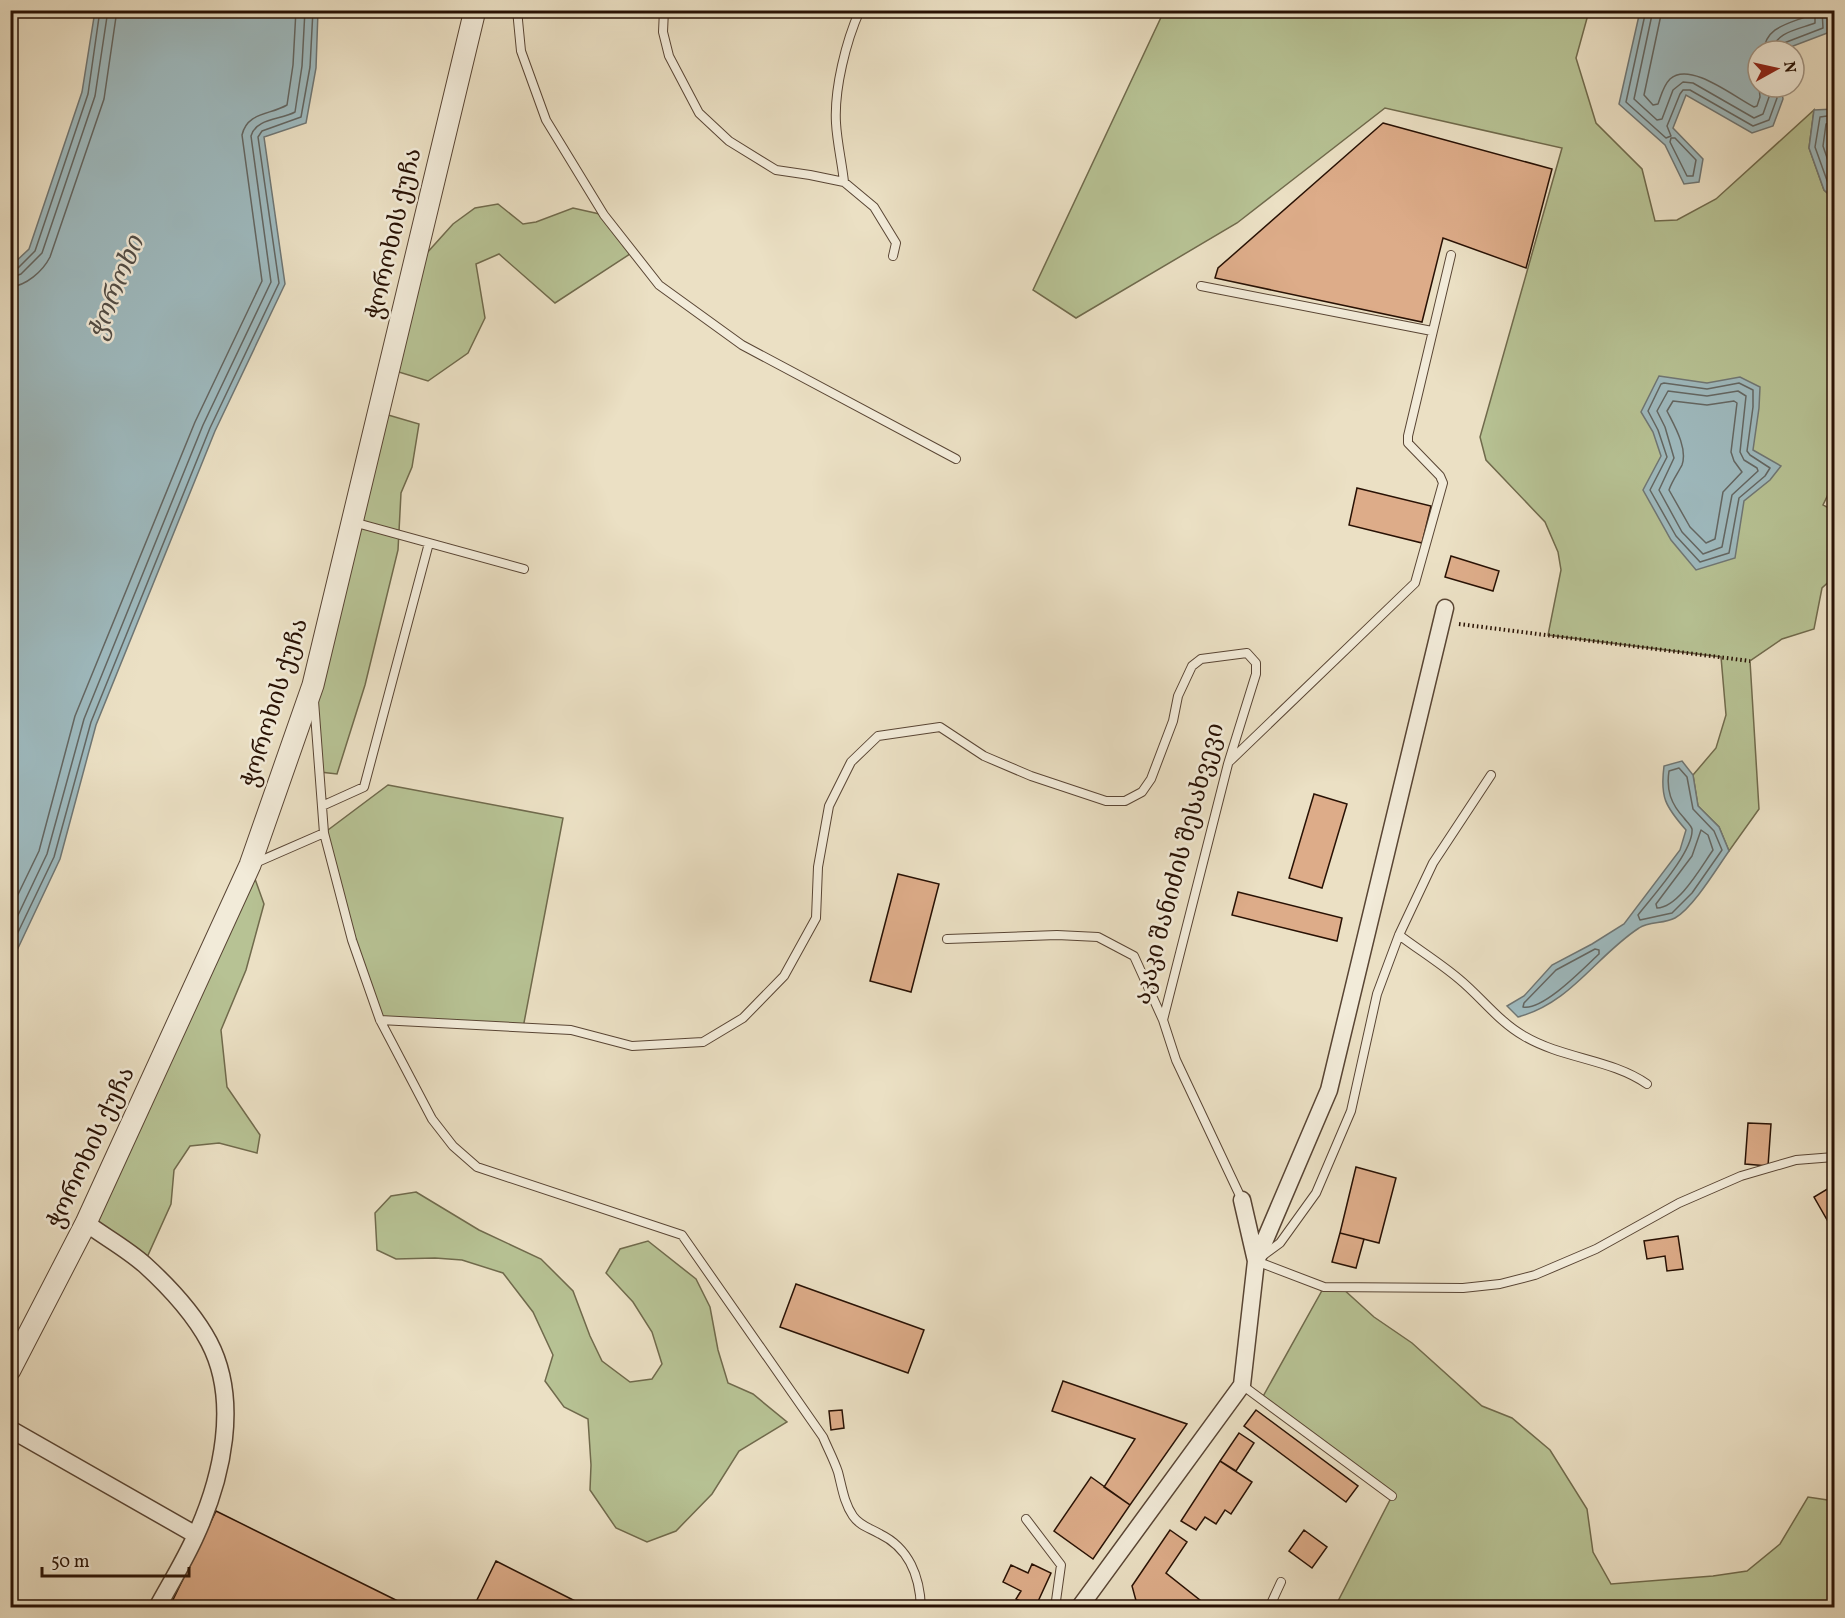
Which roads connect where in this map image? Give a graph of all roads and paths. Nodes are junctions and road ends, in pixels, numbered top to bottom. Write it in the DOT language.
graph roads {
  1 [pos="475,10"];
  2 [pos="517,10"];
  3 [pos="664,10"];
  4 [pos="860,10"];
  5 [pos="844,182"];
  6 [pos="1451,255"];
  7 [pos="893,256"];
  8 [pos="1201,286"];
  9 [pos="1432,331"];
  10 [pos="956,459"];
  11 [pos="352,522"];
  12 [pos="429,543"];
  13 [pos="524,569"];
  14 [pos="1443,615"];
  15 [pos="1750,661"];
  16 [pos="313,685"];
  17 [pos="1228,764"];
  18 [pos="1491,775"];
  19 [pos="322,806"];
  20 [pos="324,833"];
  21 [pos="250,865"];
  22 [pos="1399,935"];
  23 [pos="947,939"];
  24 [pos="380,1020"];
  25 [pos="1163,1020"];
  26 [pos="1647,1084"];
  27 [pos="1834,1157"];
  28 [pos="1242,1200"];
  29 [pos="86,1223"];
  30 [pos="1256,1261"];
  31 [pos="10,1370"];
  32 [pos="1242,1385"];
  33 [pos="10,1429"];
  34 [pos="1392,1496"];
  35 [pos="1026,1519"];
  36 [pos="196,1535"];
  37 [pos="1281,1582"];
  38 [pos="157,1608"];
  39 [pos="921,1608"];
  40 [pos="1055,1608"];
  41 [pos="1079,1608"];
  42 [pos="1269,1608"];
  1 -- 11 [label="street, ჭოროხის ქუჩა"];
  2 -- 10 [label="lane"];
  3 -- 5 [label="lane"];
  4 -- 5 [label="lane"];
  5 -- 7 [label="lane"];
  6 -- 9 [label="lane"];
  8 -- 9 [label="lane"];
  9 -- 17 [label="lane"];
  11 -- 12 [label="lane"];
  11 -- 16 [label="street, ჭოროხის ქუჩა"];
  12 -- 13 [label="lane"];
  12 -- 19 [label="lane"];
  14 -- 15 [label="path"];
  14 -- 30 [label="street"];
  16 -- 19 [label="lane"];
  16 -- 21 [label="street, ჭოროხის ქუჩა"];
  17 -- 24 [label="lane, აკაკი შანიძის შესახვევი"];
  17 -- 25 [label="lane, აკაკი შანიძის შესახვევი"];
  18 -- 22 [label="lane"];
  19 -- 20 [label="lane"];
  20 -- 21 [label="lane"];
  20 -- 24 [label="lane"];
  21 -- 29 [label="street, ჭოროხის ქუჩა"];
  22 -- 26 [label="lane"];
  22 -- 30 [label="lane"];
  23 -- 25 [label="lane"];
  24 -- 39 [label="lane"];
  25 -- 28 [label="lane, აკაკი შანიძის შესახვევი"];
  27 -- 30 [label="lane"];
  28 -- 30 [label="street, აკაკი შანიძის შესახვევი"];
  29 -- 31 [label="street, ჭოროხის ქუჩა"];
  29 -- 36 [label="street"];
  30 -- 32 [label="street, აკაკი შანიძის შესახვევი"];
  32 -- 34 [label="lane"];
  32 -- 41 [label="street, აკაკი შანიძის შესახვევი"];
  33 -- 36 [label="street"];
  35 -- 40 [label="lane"];
  36 -- 38 [label="street"];
  37 -- 42 [label="lane"];
}
